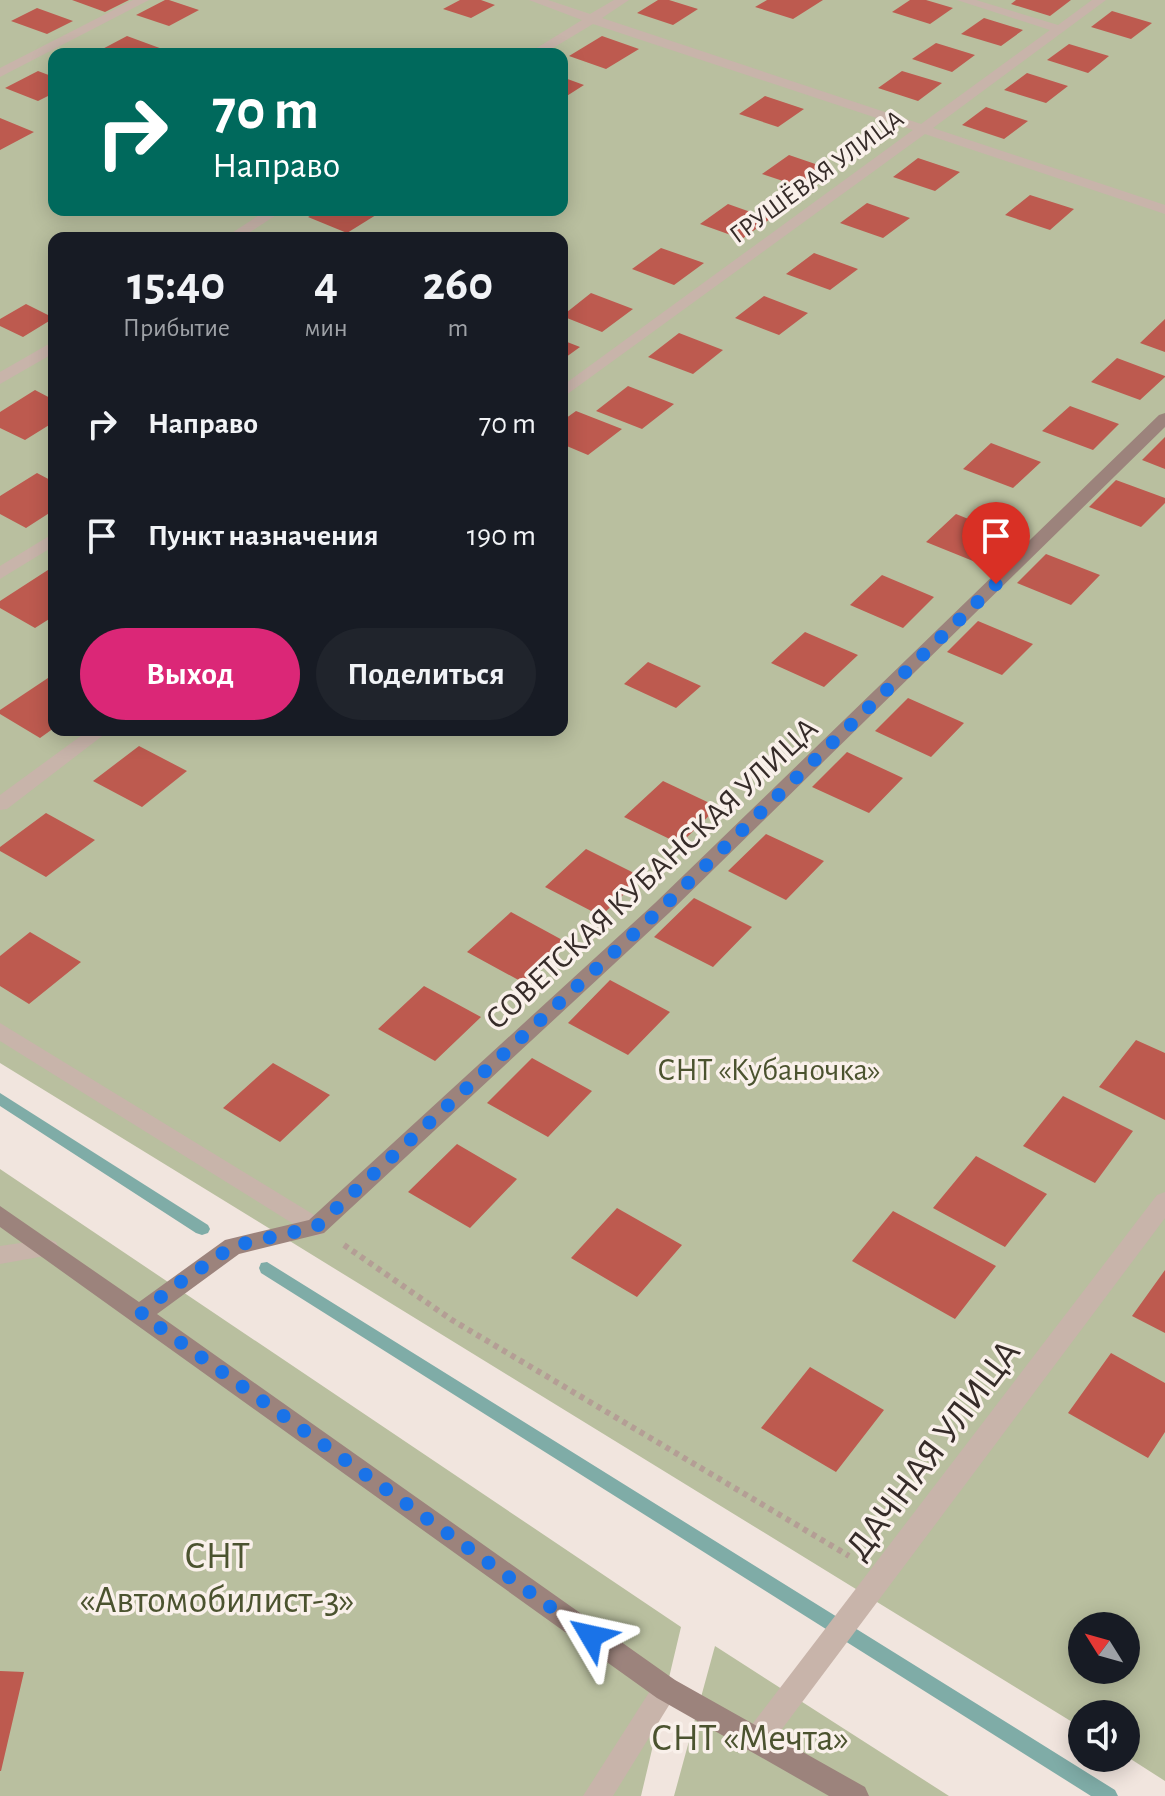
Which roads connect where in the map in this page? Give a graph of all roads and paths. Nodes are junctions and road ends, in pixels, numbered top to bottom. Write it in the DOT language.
graph roads {
  1 [pos="143,0"];
  2 [pos="535,0"];
  3 [pos="623,0"];
  4 [pos="963,0"];
  5 [pos="1100,0"];
  6 [pos="592,18"];
  7 [pos="1059,29"];
  8 [pos="48,48"];
  9 [pos="49,48"];
  10 [pos="544,48"];
  11 [pos="0,73"];
  12 [pos="924,129"];
  13 [pos="1165,210"];
  14 [pos="267,216"];
  15 [pos="241,232"];
  16 [pos="48,350"];
  17 [pos="0,379"];
  18 [pos="568,389"];
  19 [pos="1165,418"];
  20 [pos="48,542"];
  21 [pos="0,574"];
  22 [pos="93,736"];
  23 [pos="0,804"];
  24 [pos="0,1031"];
  25 [pos="1165,1201"];
  26 [pos="0,1215"];
  27 [pos="316,1227"];
  28 [pos="48,1248"];
  29 [pos="0,1255"];
  30 [pos="141,1314"];
  31 [pos="883,1577"];
  32 [pos="666,1689"];
  33 [pos="757,1740"];
  34 [pos="597,1796"];
  35 [pos="855,1796"];
  1 -- 9 [label="street"];
  2 -- 6 [label="street"];
  3 -- 6 [label="street"];
  4 -- 7 [label="street"];
  5 -- 7 [label="street, ГРУШЁВАЯ УЛИЦА"];
  6 -- 10 [label="street"];
  6 -- 12 [label="street"];
  7 -- 12 [label="street, ГРУШЁВАЯ УЛИЦА"];
  8 -- 11 [label="street"];
  12 -- 13 [label="street"];
  12 -- 18 [label="street, ГРУШЁВАЯ УЛИЦА"];
  14 -- 15 [label="street"];
  16 -- 17 [label="street"];
  19 -- 27 [label="street, СОВЕТСКАЯ КУБАНСКАЯ УЛИЦА"];
  20 -- 21 [label="street"];
  22 -- 23 [label="street"];
  24 -- 27 [label="street"];
  25 -- 31 [label="street, ДАЧНАЯ УЛИЦА"];
  26 -- 28 [label="street"];
  27 -- 30 [label="street, СОВЕТСКАЯ КУБАНСКАЯ УЛИЦА"];
  27 -- 31 [label="path"];
  28 -- 29 [label="street"];
  28 -- 30 [label="street"];
  30 -- 32 [label="street"];
  31 -- 33 [label="street, ДАЧНАЯ УЛИЦА"];
  32 -- 33 [label="street"];
  32 -- 34 [label="street"];
  33 -- 35 [label="street"];
}
